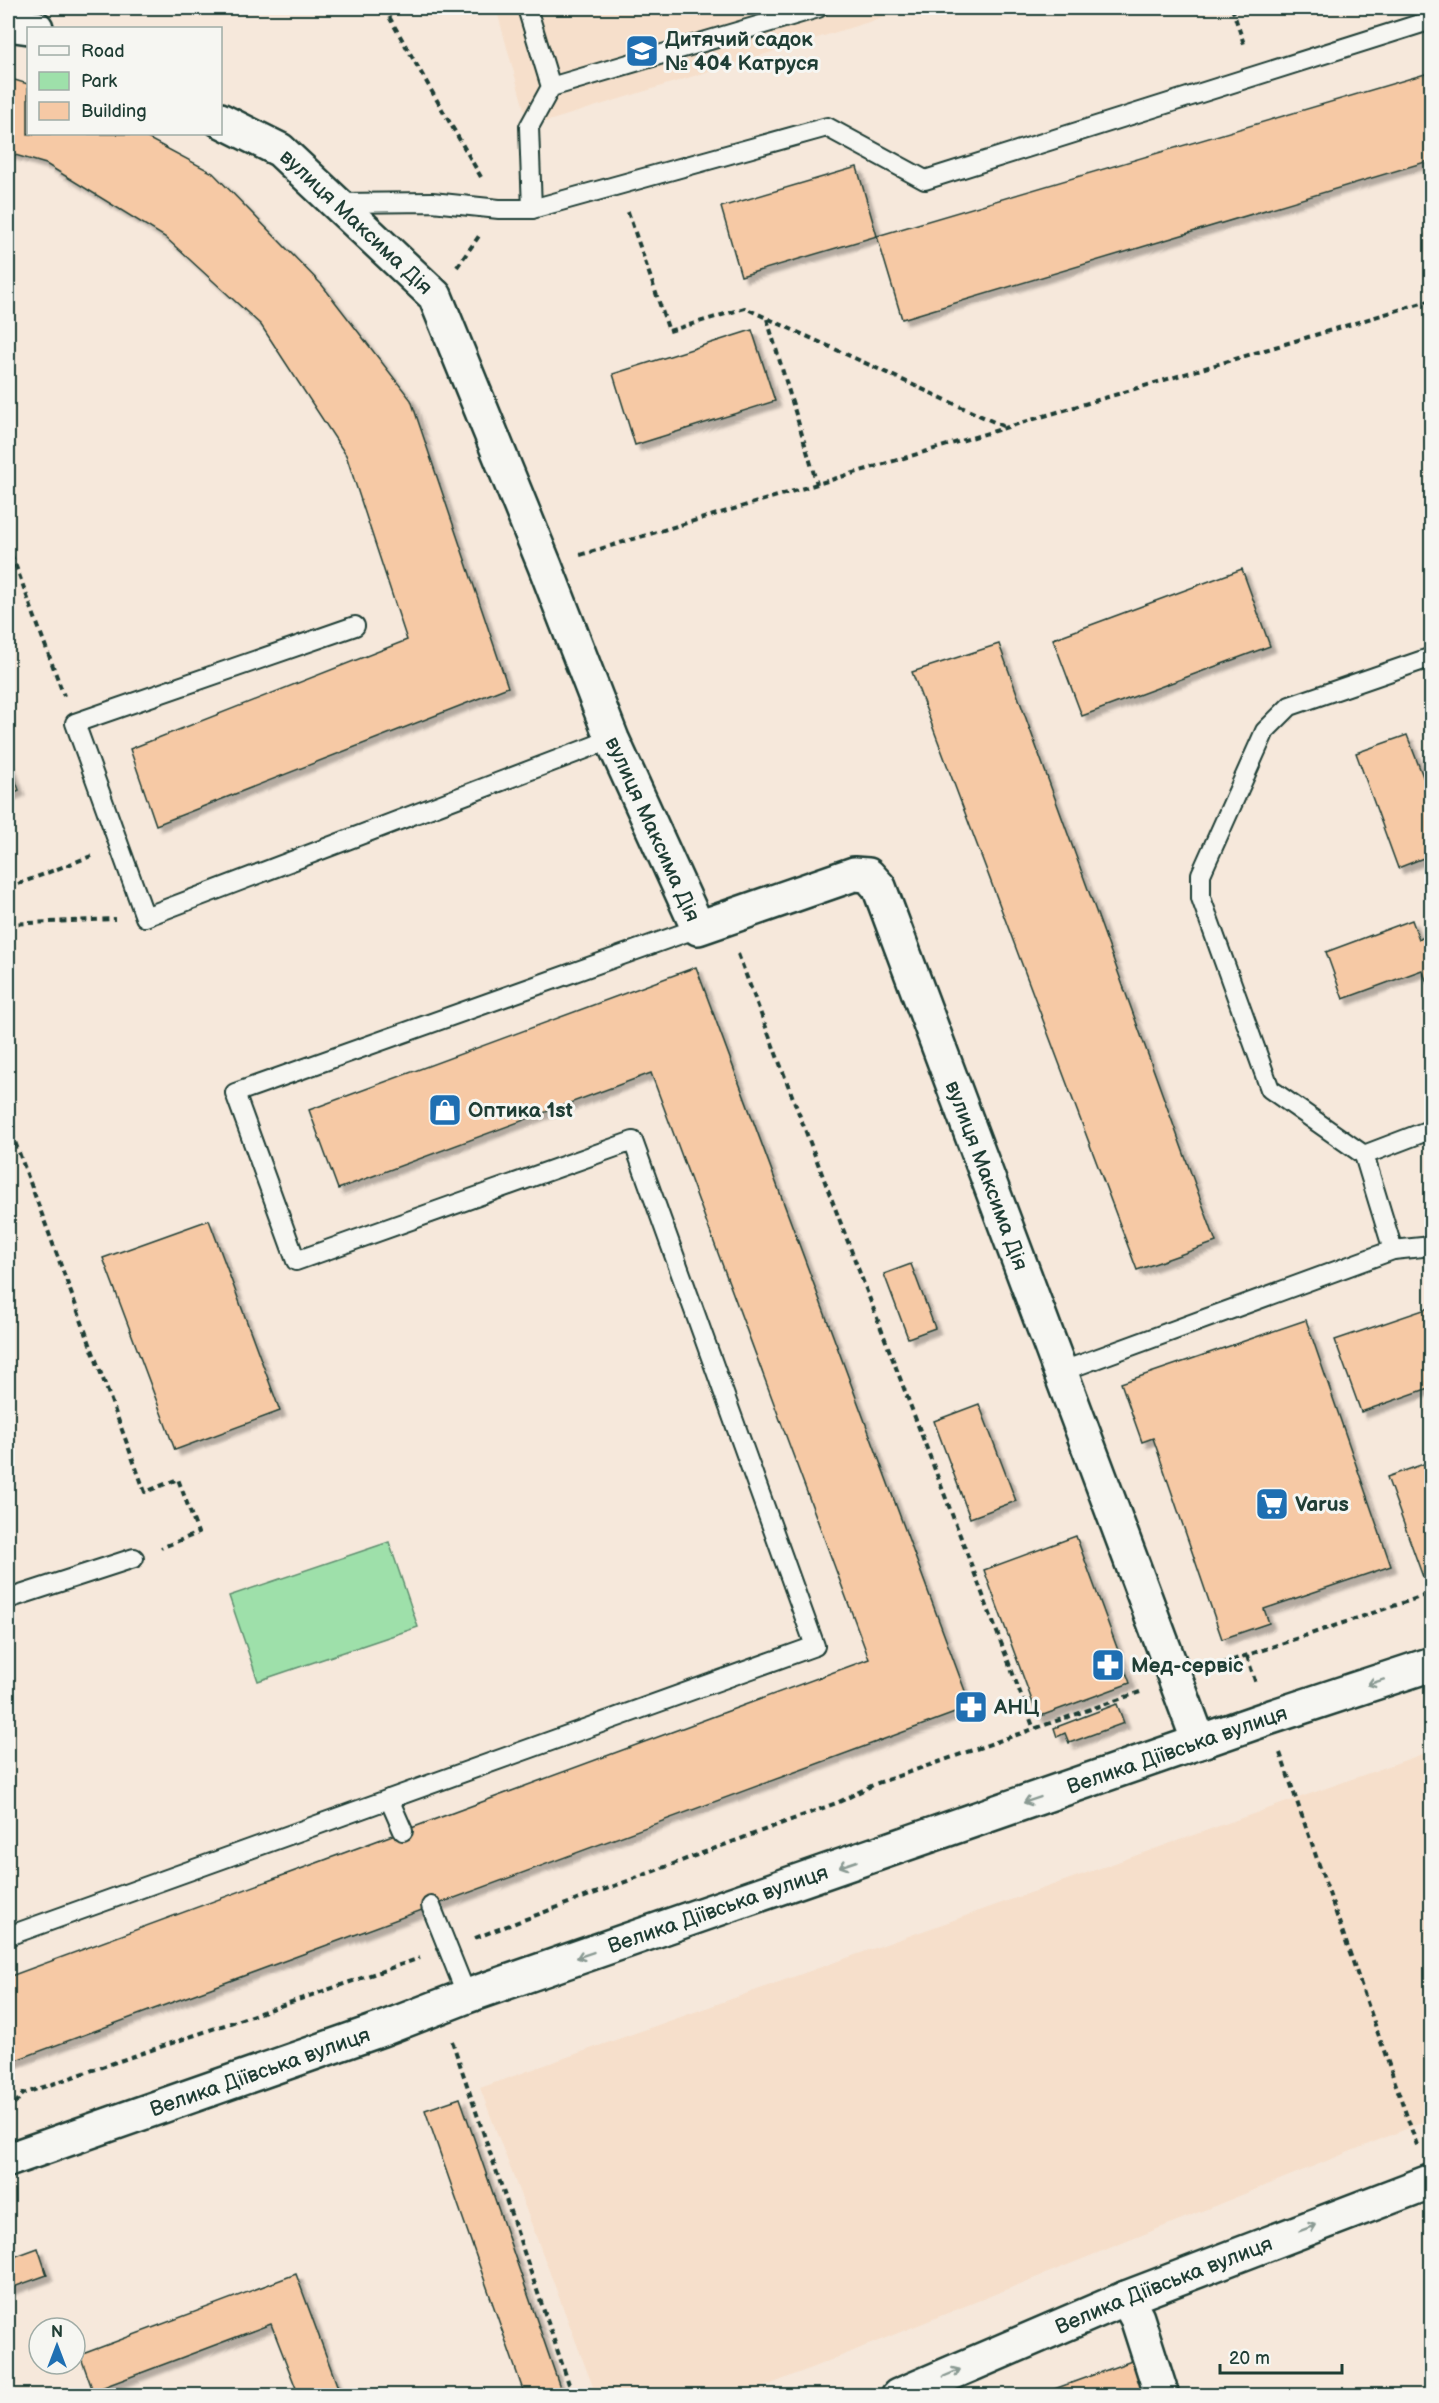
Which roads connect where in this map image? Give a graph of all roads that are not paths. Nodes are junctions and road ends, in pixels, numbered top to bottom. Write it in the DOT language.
graph roads {
  1 [pos="527,8"];
  2 [pos="818,8"];
  3 [pos="1431,20"];
  4 [pos="8,24"];
  5 [pos="29,27"];
  6 [pos="551,87"];
  7 [pos="222,121"];
  8 [pos="338,203"];
  9 [pos="532,209"];
  10 [pos="355,626"];
  11 [pos="1431,657"];
  12 [pos="612,739"];
  13 [pos="711,923"];
  14 [pos="1431,1129"];
  15 [pos="1364,1155"];
  16 [pos="1431,1246"];
  17 [pos="1393,1250"];
  18 [pos="1060,1372"];
  19 [pos="134,1558"];
  20 [pos="8,1599"];
  21 [pos="1431,1664"];
  22 [pos="1199,1742"];
  23 [pos="389,1799"];
  24 [pos="403,1832"];
  25 [pos="431,1906"];
  26 [pos="8,1935"];
  27 [pos="453,2001"];
  28 [pos="8,2160"];
  29 [pos="1430,2181"];
  30 [pos="1126,2298"];
  31 [pos="898,2396"];
  32 [pos="1162,2396"];
  1 -- 6 [label="lane"];
  2 -- 6 [label="lane"];
  3 -- 9 [label="lane"];
  4 -- 5 [label="street"];
  6 -- 9 [label="lane"];
  7 -- 8 [label="street, вулиця Максима Дія"];
  8 -- 9 [label="lane"];
  8 -- 12 [label="street, вулиця Максима Дія"];
  10 -- 12 [label="lane"];
  11 -- 15 [label="lane"];
  12 -- 13 [label="street, вулиця Максима Дія"];
  13 -- 18 [label="street, вулиця Максима Дія"];
  13 -- 23 [label="lane"];
  14 -- 15 [label="lane"];
  15 -- 17 [label="lane"];
  16 -- 17 [label="lane"];
  17 -- 18 [label="lane"];
  18 -- 22 [label="street, вулиця Максима Дія"];
  19 -- 20 [label="lane"];
  21 -- 22 [label="street, Велика Діївська вулиця, one-way"];
  22 -- 27 [label="street, Велика Діївська вулиця, one-way"];
  23 -- 24 [label="lane"];
  23 -- 26 [label="lane"];
  25 -- 27 [label="lane"];
  27 -- 28 [label="street, Велика Діївська вулиця"];
  30 -- 29 [label="street, Велика Діївська вулиця, one-way"];
  31 -- 30 [label="street, Велика Діївська вулиця, one-way"];
  30 -- 32 [label="street"];
}
